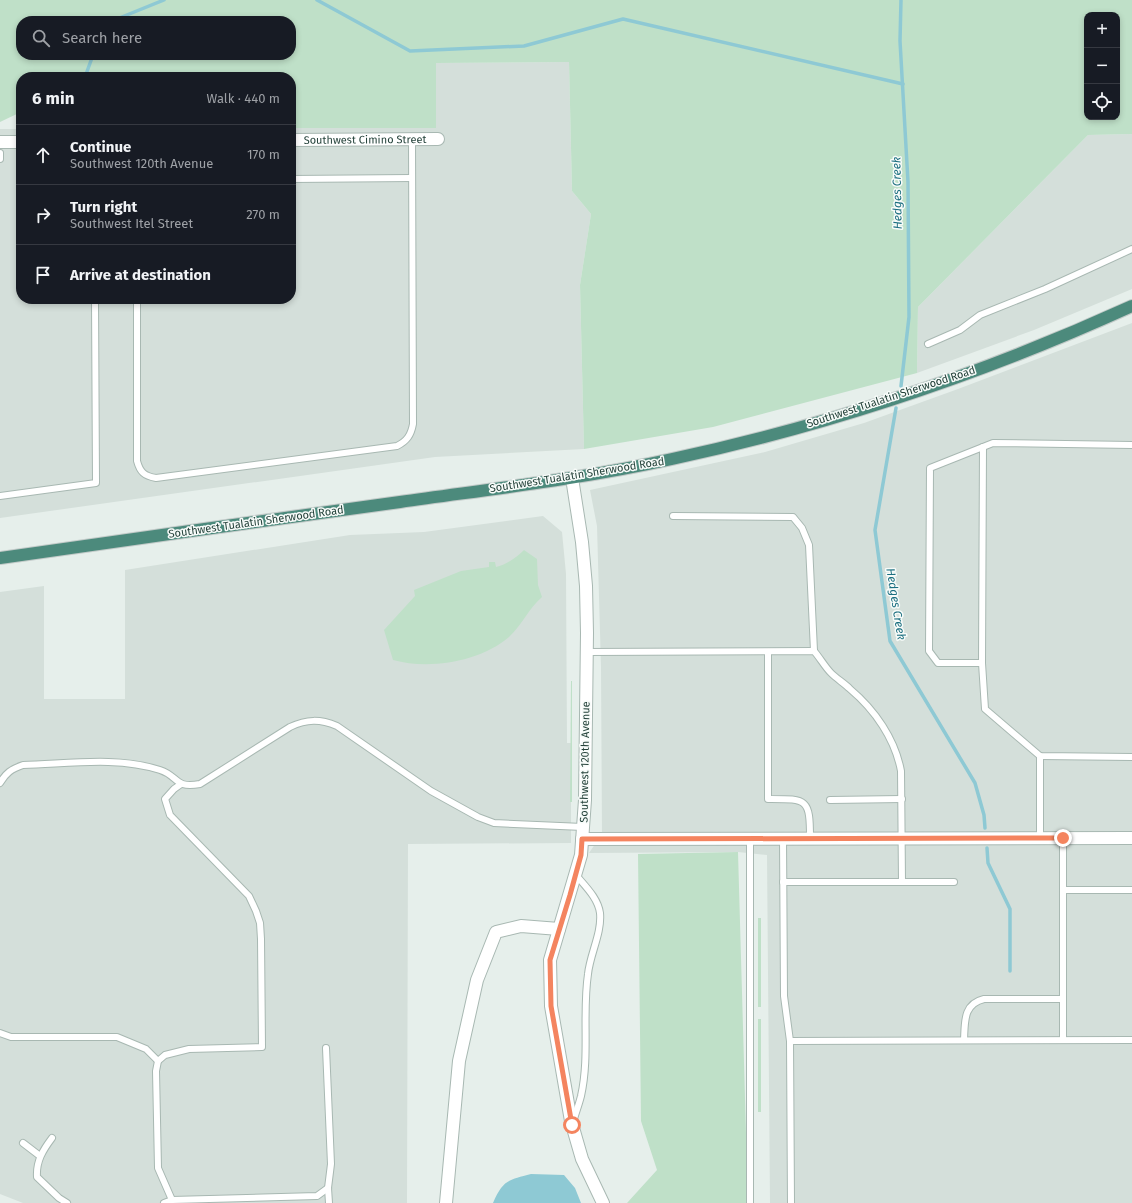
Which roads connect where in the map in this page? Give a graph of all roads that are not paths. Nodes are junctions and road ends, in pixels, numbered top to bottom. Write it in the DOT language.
graph roads {
  1 [pos="412,139"];
  2 [pos="438,139"];
  3 [pos="296,140"];
  4 [pos="0,142"];
  5 [pos="16,142"];
  6 [pos="0,153"];
  7 [pos="0,159"];
  8 [pos="412,178"];
  9 [pos="296,179"];
  10 [pos="1132,249"];
  11 [pos="95,304"];
  12 [pos="137,304"];
  13 [pos="1132,306"];
  14 [pos="928,344"];
  15 [pos="1132,445"];
  16 [pos="983,447"];
  17 [pos="572,478"];
  18 [pos="0,496"];
  19 [pos="673,516"];
  20 [pos="0,558"];
  21 [pos="814,651"];
  22 [pos="587,652"];
  23 [pos="768,652"];
  24 [pos="982,663"];
  25 [pos="1040,756"];
  26 [pos="1132,757"];
  27 [pos="0,783"];
  28 [pos="181,784"];
  29 [pos="902,798"];
  30 [pos="830,800"];
  31 [pos="583,827"];
  32 [pos="750,838"];
  33 [pos="782,838"];
  34 [pos="810,838"];
  35 [pos="902,838"];
  36 [pos="1040,838"];
  37 [pos="1063,838"];
  38 [pos="1132,838"];
  39 [pos="582,839"];
  40 [pos="576,875"];
  41 [pos="783,882"];
  42 [pos="902,882"];
  43 [pos="954,882"];
  44 [pos="1063,890"];
  45 [pos="1132,890"];
  46 [pos="559,929"];
  47 [pos="1063,999"];
  48 [pos="0,1033"];
  49 [pos="964,1040"];
  50 [pos="1063,1040"];
  51 [pos="1132,1040"];
  52 [pos="790,1041"];
  53 [pos="326,1048"];
  54 [pos="158,1061"];
  55 [pos="572,1125"];
  56 [pos="52,1138"];
  57 [pos="23,1143"];
  58 [pos="40,1156"];
  59 [pos="328,1188"];
  60 [pos="172,1200"];
  61 [pos="67,1203"];
  62 [pos="164,1203"];
  63 [pos="329,1203"];
  64 [pos="446,1203"];
  65 [pos="603,1203"];
  66 [pos="750,1203"];
  67 [pos="791,1203"];
  1 -- 2 [label="street, Southwest Cimino Street"];
  1 -- 3 [label="street, Southwest Cimino Street"];
  1 -- 8 [label="lane"];
  4 -- 5 [label="street"];
  6 -- 7 [label="lane"];
  8 -- 9 [label="lane"];
  8 -- 12 [label="lane"];
  10 -- 14 [label="lane"];
  11 -- 18 [label="lane"];
  13 -- 17 [label="highway, Southwest Tualatin Sherwood Road"];
  15 -- 16 [label="lane"];
  16 -- 24 [label="lane"];
  16 -- 24 [label="lane"];
  17 -- 20 [label="highway, Southwest Tualatin Sherwood Road"];
  17 -- 22 [label="street, Southwest 120th Avenue"];
  19 -- 21 [label="lane"];
  21 -- 23 [label="lane"];
  21 -- 29 [label="lane"];
  22 -- 23 [label="lane"];
  22 -- 31 [label="street, Southwest 120th Avenue"];
  23 -- 34 [label="lane"];
  24 -- 25 [label="lane"];
  25 -- 26 [label="lane"];
  25 -- 36 [label="lane"];
  27 -- 28 [label="lane"];
  28 -- 31 [label="lane"];
  28 -- 54 [label="lane"];
  29 -- 30 [label="lane"];
  29 -- 35 [label="lane"];
  31 -- 39 [label="street, Southwest 120th Avenue"];
  32 -- 33 [label="street"];
  32 -- 39 [label="street"];
  32 -- 66 [label="lane"];
  33 -- 34 [label="street"];
  33 -- 41 [label="lane"];
  34 -- 35 [label="street"];
  35 -- 36 [label="street"];
  35 -- 42 [label="lane"];
  36 -- 37 [label="street"];
  37 -- 38 [label="street"];
  37 -- 44 [label="lane"];
  39 -- 40 [label="street, Southwest 120th Avenue"];
  40 -- 46 [label="street, Southwest 120th Avenue"];
  40 -- 55 [label="lane"];
  41 -- 42 [label="lane"];
  41 -- 52 [label="lane"];
  42 -- 43 [label="lane"];
  44 -- 45 [label="lane"];
  44 -- 47 [label="lane"];
  46 -- 55 [label="street, Southwest 120th Avenue"];
  46 -- 64 [label="street"];
  47 -- 49 [label="lane"];
  47 -- 50 [label="lane"];
  48 -- 54 [label="lane"];
  49 -- 50 [label="lane"];
  49 -- 52 [label="lane"];
  50 -- 51 [label="lane"];
  52 -- 67 [label="lane"];
  53 -- 59 [label="lane"];
  54 -- 60 [label="lane"];
  55 -- 65 [label="street, Southwest 120th Avenue"];
  56 -- 58 [label="lane"];
  57 -- 58 [label="lane"];
  58 -- 61 [label="lane"];
  59 -- 60 [label="lane"];
  59 -- 63 [label="lane"];
  60 -- 62 [label="lane"];
}
